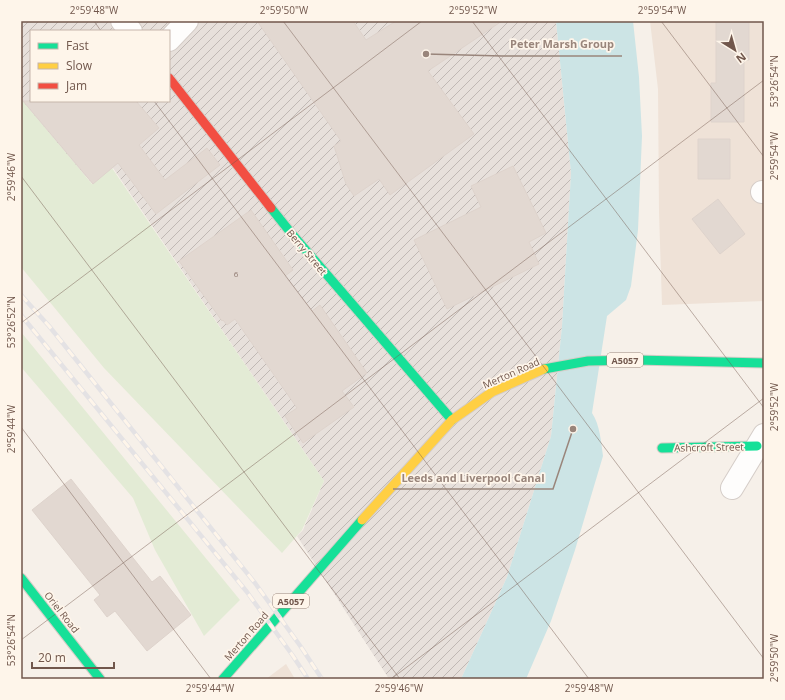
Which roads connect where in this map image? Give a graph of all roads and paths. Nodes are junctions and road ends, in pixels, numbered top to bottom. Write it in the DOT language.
graph roads {
  1 [pos="122,21"];
  2 [pos="187,21"];
  3 [pos="130,30"];
  4 [pos="170,39"];
  5 [pos="170,79"];
  6 [pos="764,363"];
  7 [pos="452,420"];
  8 [pos="761,441"];
  9 [pos="662,448"];
  10 [pos="732,488"];
  11 [pos="21,578"];
  12 [pos="100,679"];
  13 [pos="223,679"];
  1 -- 3 [label="street"];
  2 -- 4 [label="street"];
  5 -- 7 [label="main road, Berry Street"];
  6 -- 7 [label="main road, Merton Road / A5057"];
  7 -- 13 [label="main road, Merton Road / A5057"];
  8 -- 9 [label="main road, Ashcroft Street"];
  8 -- 10 [label="street, Ashcroft Street"];
  11 -- 12 [label="main road, Oriel Road"];
}
